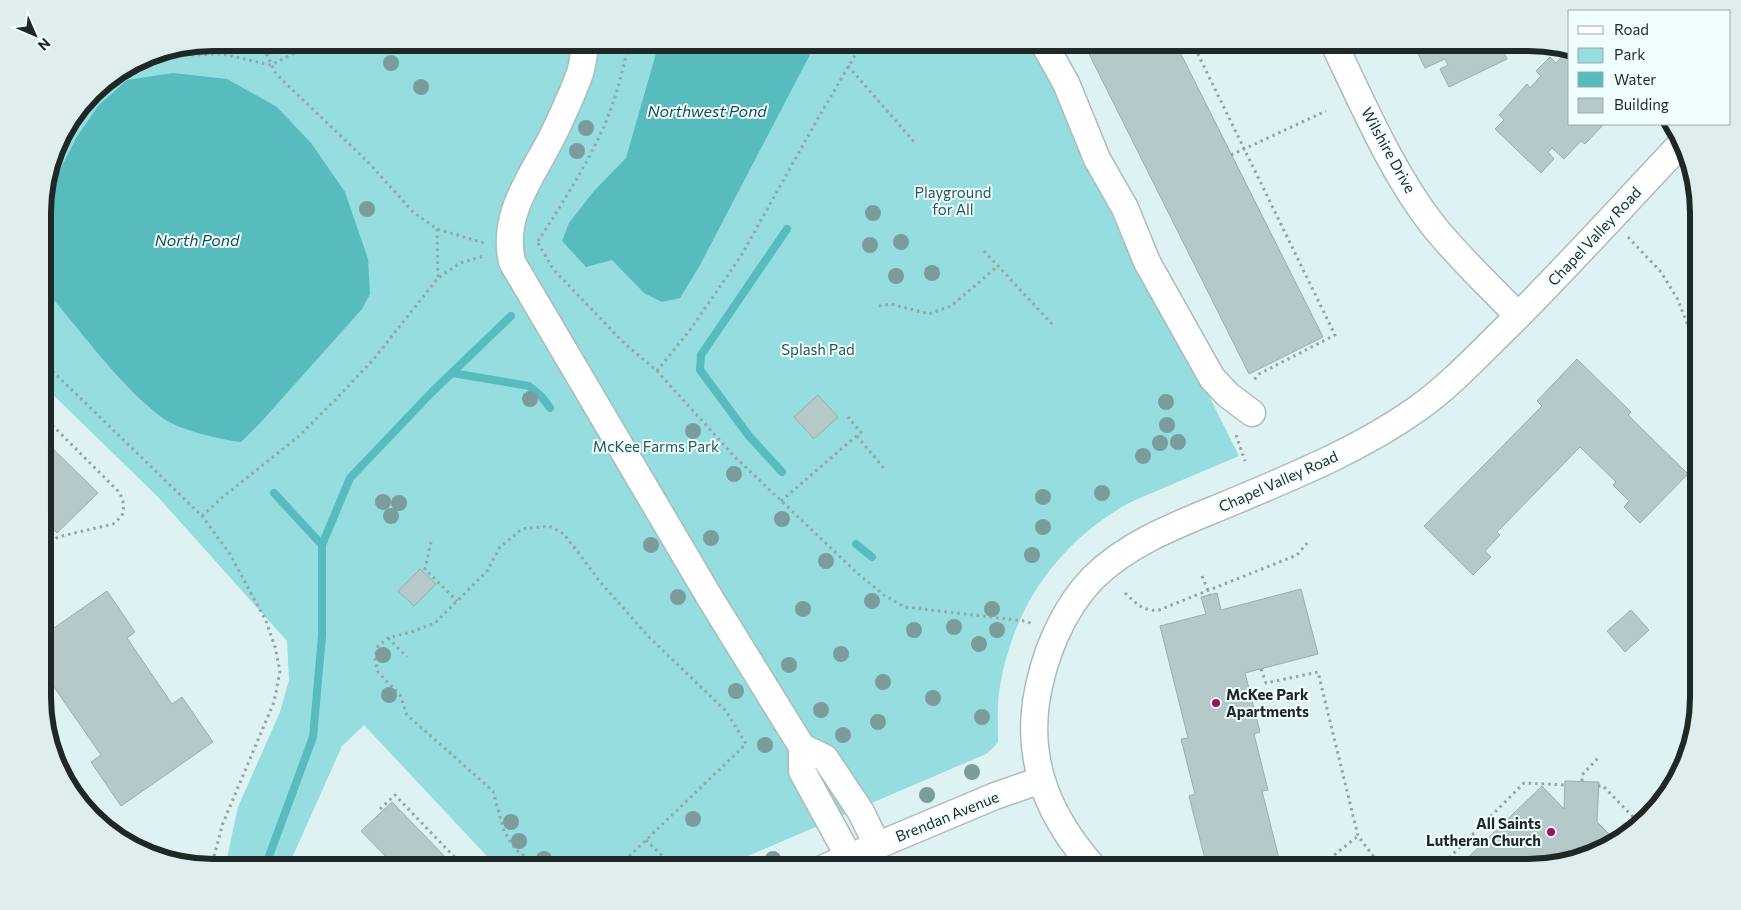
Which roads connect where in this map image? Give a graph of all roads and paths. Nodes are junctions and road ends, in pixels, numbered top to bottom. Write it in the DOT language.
graph roads {
  1 [pos="266,51"];
  2 [pos="298,51"];
  3 [pos="584,51"];
  4 [pos="627,51"];
  5 [pos="857,51"];
  6 [pos="1048,51"];
  7 [pos="1196,51"];
  8 [pos="1337,51"];
  9 [pos="181,55"];
  10 [pos="271,65"];
  11 [pos="848,66"];
  12 [pos="1326,111"];
  13 [pos="916,144"];
  14 [pos="1244,149"];
  15 [pos="1676,149"];
  16 [pos="1232,155"];
  17 [pos="437,230"];
  18 [pos="1636,245"];
  19 [pos="509,247"];
  20 [pos="984,251"];
  21 [pos="998,266"];
  22 [pos="438,278"];
  23 [pos="879,306"];
  24 [pos="1518,316"];
  25 [pos="1052,325"];
  26 [pos="1690,330"];
  27 [pos="52,370"];
  28 [pos="657,371"];
  29 [pos="1246,409"];
  30 [pos="848,417"];
  31 [pos="52,425"];
  32 [pos="857,436"];
  33 [pos="1245,461"];
  34 [pos="886,471"];
  35 [pos="781,501"];
  36 [pos="202,516"];
  37 [pos="51,542"];
  38 [pos="431,542"];
  39 [pos="1308,542"];
  40 [pos="1202,576"];
  41 [pos="1208,591"];
  42 [pos="1125,593"];
  43 [pos="1210,595"];
  44 [pos="457,601"];
  45 [pos="1057,633"];
  46 [pos="388,638"];
  47 [pos="408,657"];
  48 [pos="1261,669"];
  49 [pos="802,747"];
  50 [pos="1598,758"];
  51 [pos="1041,780"];
  52 [pos="1582,781"];
  53 [pos="1565,785"];
  54 [pos="1598,786"];
  55 [pos="380,809"];
  56 [pos="1635,819"];
  57 [pos="1358,836"];
  58 [pos="646,840"];
  59 [pos="877,845"];
  60 [pos="1085,858"];
  61 [pos="1330,858"];
  62 [pos="1374,858"];
  63 [pos="1449,858"];
  64 [pos="213,859"];
  65 [pos="456,859"];
  66 [pos="529,859"];
  67 [pos="627,859"];
  68 [pos="665,859"];
  69 [pos="836,859"];
  70 [pos="845,859"];
  1 -- 10 [label="path"];
  2 -- 10 [label="path"];
  3 -- 19 [label="street"];
  4 -- 28 [label="path"];
  5 -- 11 [label="path"];
  6 -- 29 [label="street"];
  7 -- 14 [label="path"];
  8 -- 24 [label="street, Wilshire Drive"];
  9 -- 10 [label="path"];
  10 -- 17 [label="path"];
  11 -- 13 [label="path"];
  11 -- 28 [label="path"];
  12 -- 14 [label="path"];
  14 -- 16 [label="path"];
  14 -- 29 [label="path"];
  15 -- 24 [label="street, Chapel Valley Road"];
  17 -- 19 [label="path"];
  17 -- 22 [label="path"];
  18 -- 26 [label="path"];
  19 -- 22 [label="path"];
  19 -- 49 [label="street"];
  20 -- 21 [label="path"];
  21 -- 23 [label="path"];
  21 -- 25 [label="path"];
  22 -- 36 [label="path"];
  24 -- 45 [label="street, Chapel Valley Road"];
  27 -- 36 [label="path"];
  28 -- 35 [label="path"];
  29 -- 33 [label="path"];
  30 -- 32 [label="path"];
  31 -- 37 [label="path"];
  32 -- 34 [label="path"];
  32 -- 35 [label="path"];
  35 -- 45 [label="path"];
  36 -- 64 [label="path"];
  38 -- 44 [label="path"];
  39 -- 41 [label="path"];
  40 -- 41 [label="path"];
  41 -- 42 [label="path"];
  41 -- 43 [label="path"];
  44 -- 46 [label="path"];
  44 -- 58 [label="path"];
  45 -- 51 [label="street, Chapel Valley Road"];
  46 -- 47 [label="path"];
  46 -- 66 [label="path"];
  48 -- 57 [label="path"];
  49 -- 59 [label="street"];
  49 -- 69 [label="street"];
  50 -- 52 [label="path"];
  51 -- 59 [label="street, Brendan Avenue"];
  51 -- 60 [label="street, Chapel Valley Road"];
  53 -- 63 [label="path"];
  54 -- 56 [label="path"];
  55 -- 65 [label="path"];
  57 -- 61 [label="path"];
  57 -- 62 [label="path"];
  58 -- 67 [label="path"];
  58 -- 68 [label="path"];
  59 -- 70 [label="street, Brendan Avenue"];
}
